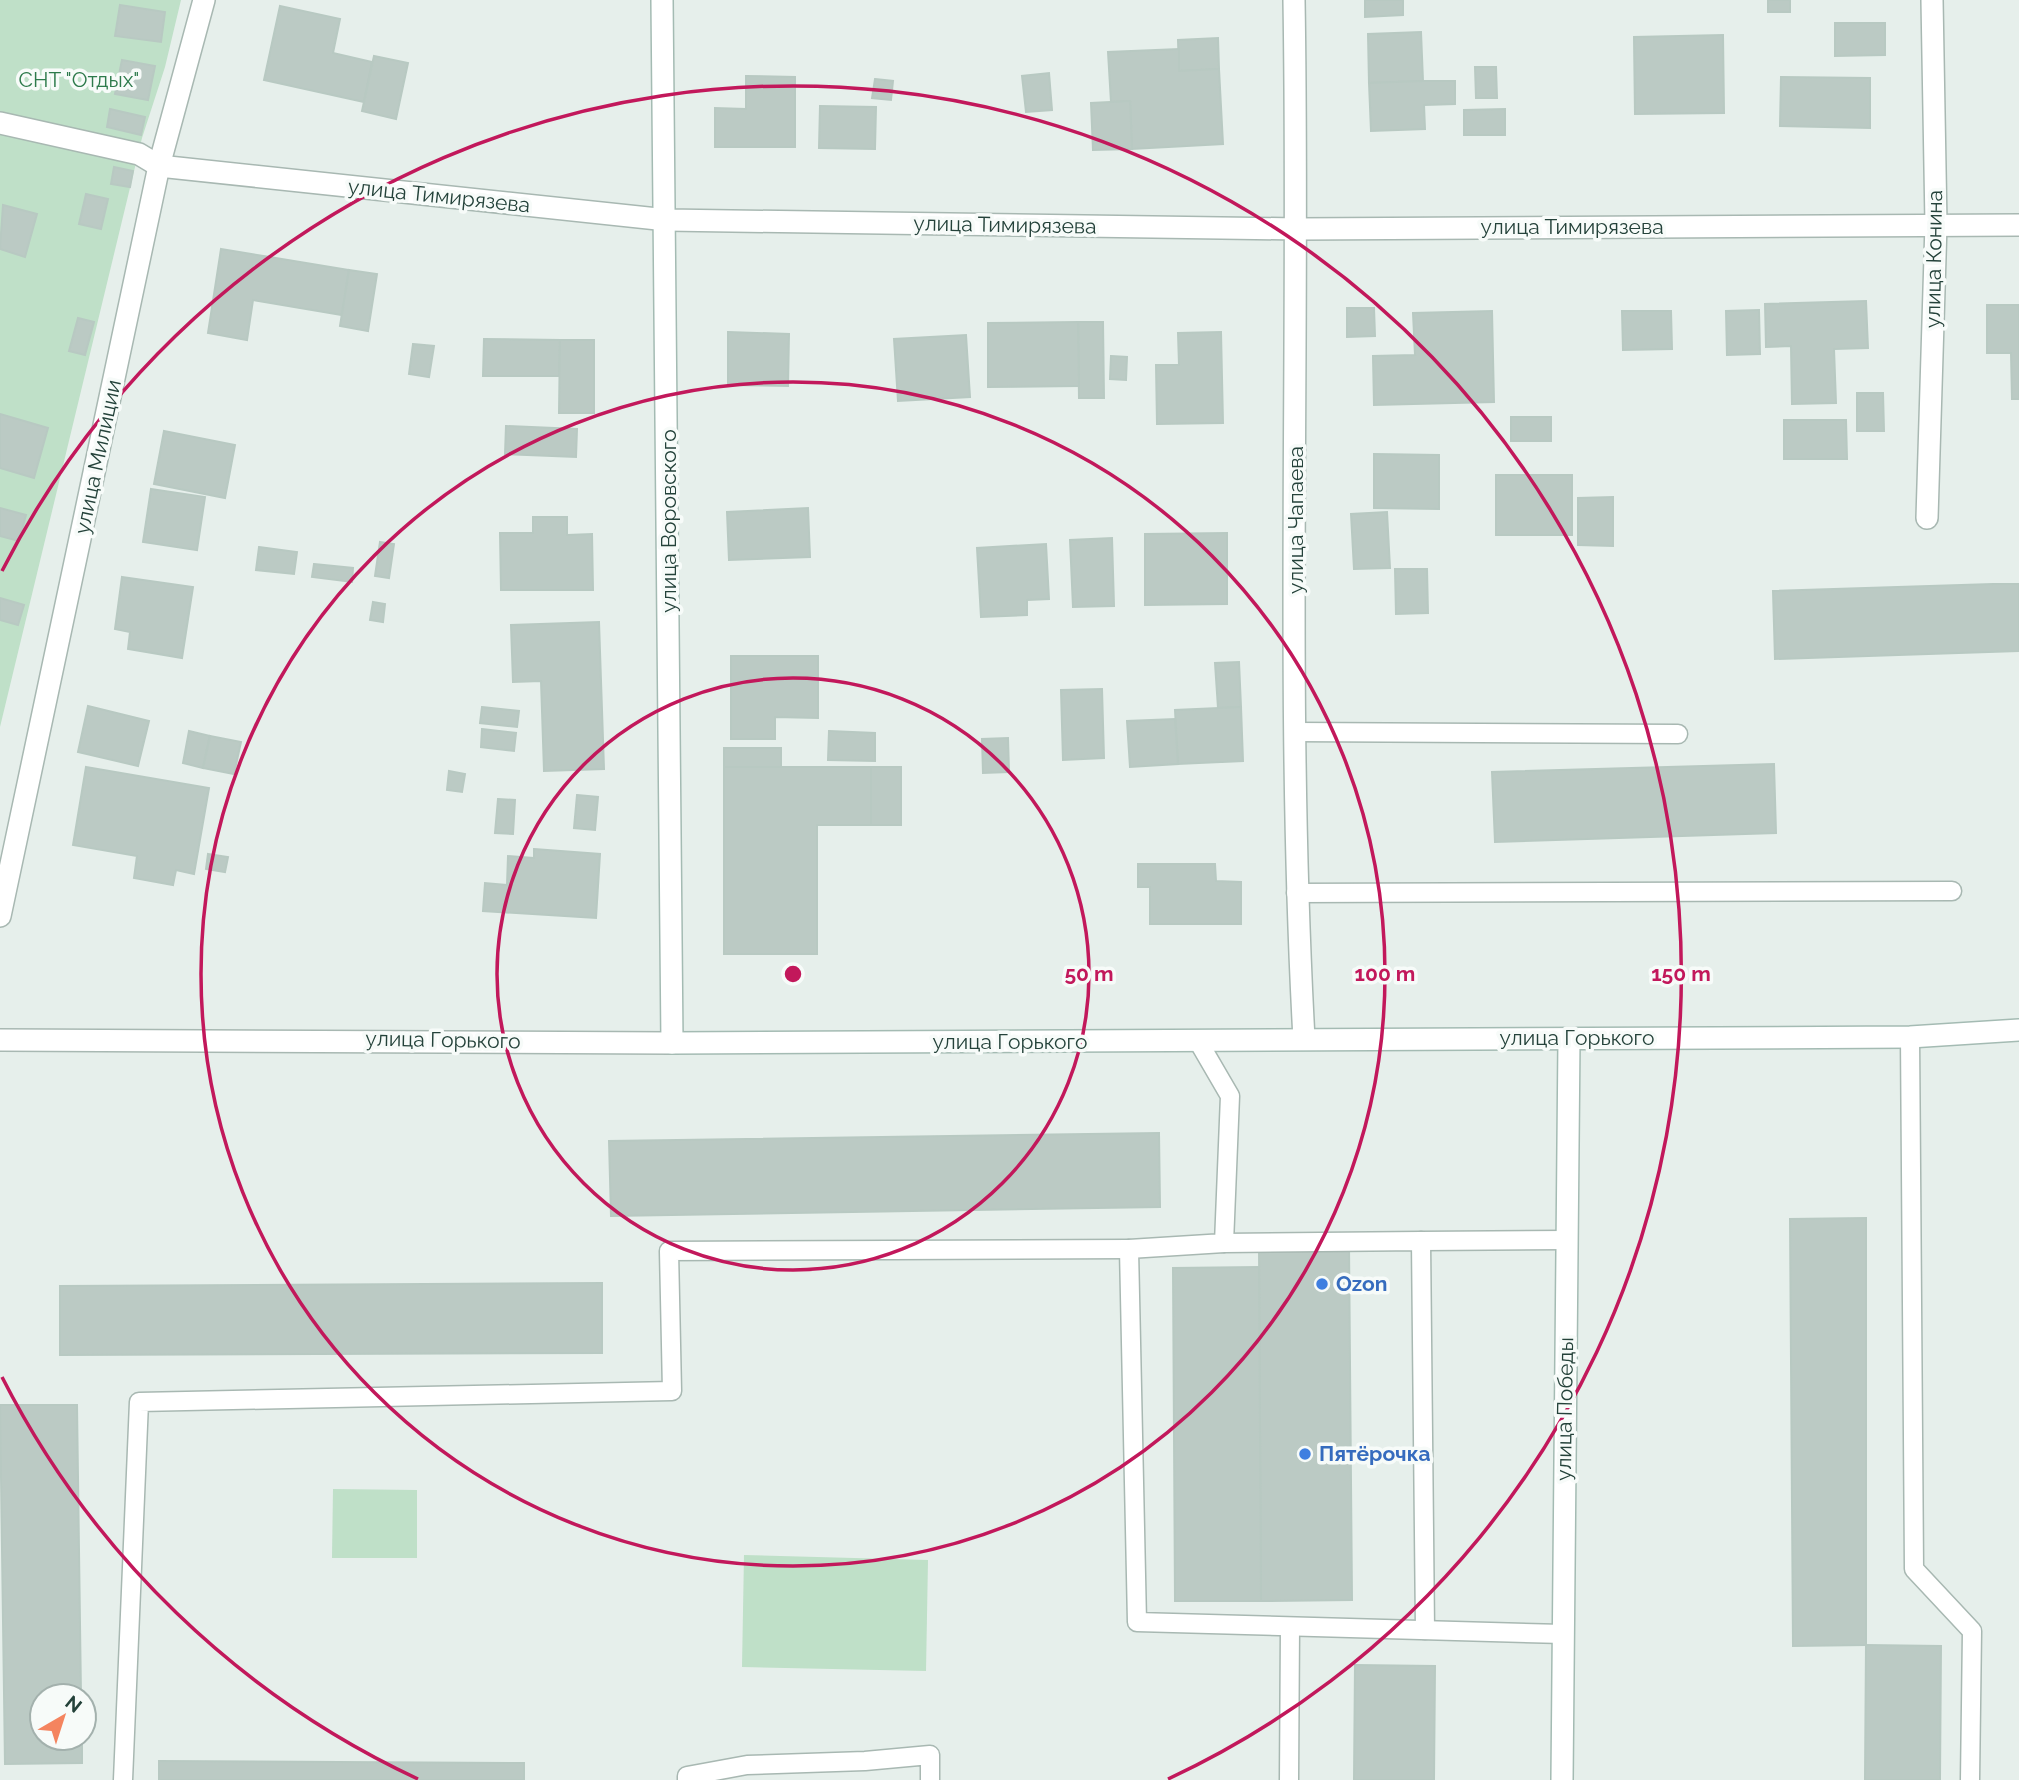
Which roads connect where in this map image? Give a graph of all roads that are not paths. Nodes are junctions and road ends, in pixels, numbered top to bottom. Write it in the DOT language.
graph roads {
  1 [pos="204,0"];
  2 [pos="662,0"];
  3 [pos="1294,0"];
  4 [pos="1932,0"];
  5 [pos="0,123"];
  6 [pos="159,166"];
  7 [pos="667,220"];
  8 [pos="1936,224"];
  9 [pos="2019,225"];
  10 [pos="1298,229"];
  11 [pos="1927,518"];
  12 [pos="1294,732"];
  13 [pos="1678,734"];
  14 [pos="1952,891"];
  15 [pos="1296,893"];
  16 [pos="0,916"];
  17 [pos="2019,1030"];
  18 [pos="1910,1037"];
  19 [pos="1304,1039"];
  20 [pos="1569,1039"];
  21 [pos="0,1040"];
  22 [pos="1198,1041"];
  23 [pos="672,1043"];
  24 [pos="1567,1240"];
  25 [pos="1421,1241"];
  26 [pos="1224,1243"];
  27 [pos="1129,1249"];
  28 [pos="1290,1627"];
  29 [pos="1425,1630"];
  30 [pos="1563,1634"];
  31 [pos="123,1780"];
  32 [pos="687,1780"];
  33 [pos="930,1780"];
  34 [pos="1289,1780"];
  35 [pos="1562,1780"];
  36 [pos="1970,1780"];
  1 -- 6 [label="street, улица Милиции"];
  2 -- 7 [label="street, улица Воровского"];
  3 -- 10 [label="street, улица Чапаева"];
  4 -- 8 [label="street, улица Конина"];
  5 -- 6 [label="street, улица Тимирязева"];
  6 -- 7 [label="street, улица Тимирязева"];
  6 -- 16 [label="street, улица Милиции"];
  7 -- 10 [label="street, улица Тимирязева"];
  7 -- 23 [label="street, улица Воровского"];
  8 -- 9 [label="street, улица Тимирязева"];
  8 -- 10 [label="street, улица Тимирязева"];
  8 -- 11 [label="street, улица Конина"];
  10 -- 12 [label="street, улица Чапаева"];
  12 -- 13 [label="lane"];
  12 -- 15 [label="street, улица Чапаева"];
  14 -- 15 [label="lane"];
  15 -- 19 [label="street, улица Чапаева"];
  17 -- 18 [label="street, улица Горького"];
  18 -- 20 [label="street, улица Горького"];
  18 -- 36 [label="lane"];
  19 -- 20 [label="street, улица Горького"];
  19 -- 22 [label="street, улица Горького"];
  20 -- 24 [label="street, улица Победы"];
  21 -- 23 [label="street, улица Горького"];
  22 -- 23 [label="street, улица Горького"];
  22 -- 26 [label="lane"];
  24 -- 25 [label="lane"];
  24 -- 30 [label="street, улица Победы"];
  25 -- 26 [label="lane"];
  25 -- 29 [label="lane"];
  26 -- 27 [label="lane"];
  27 -- 28 [label="lane"];
  27 -- 31 [label="lane"];
  28 -- 29 [label="lane"];
  28 -- 34 [label="lane"];
  29 -- 30 [label="lane"];
  30 -- 35 [label="street, улица Победы"];
  32 -- 33 [label="lane"];
}
